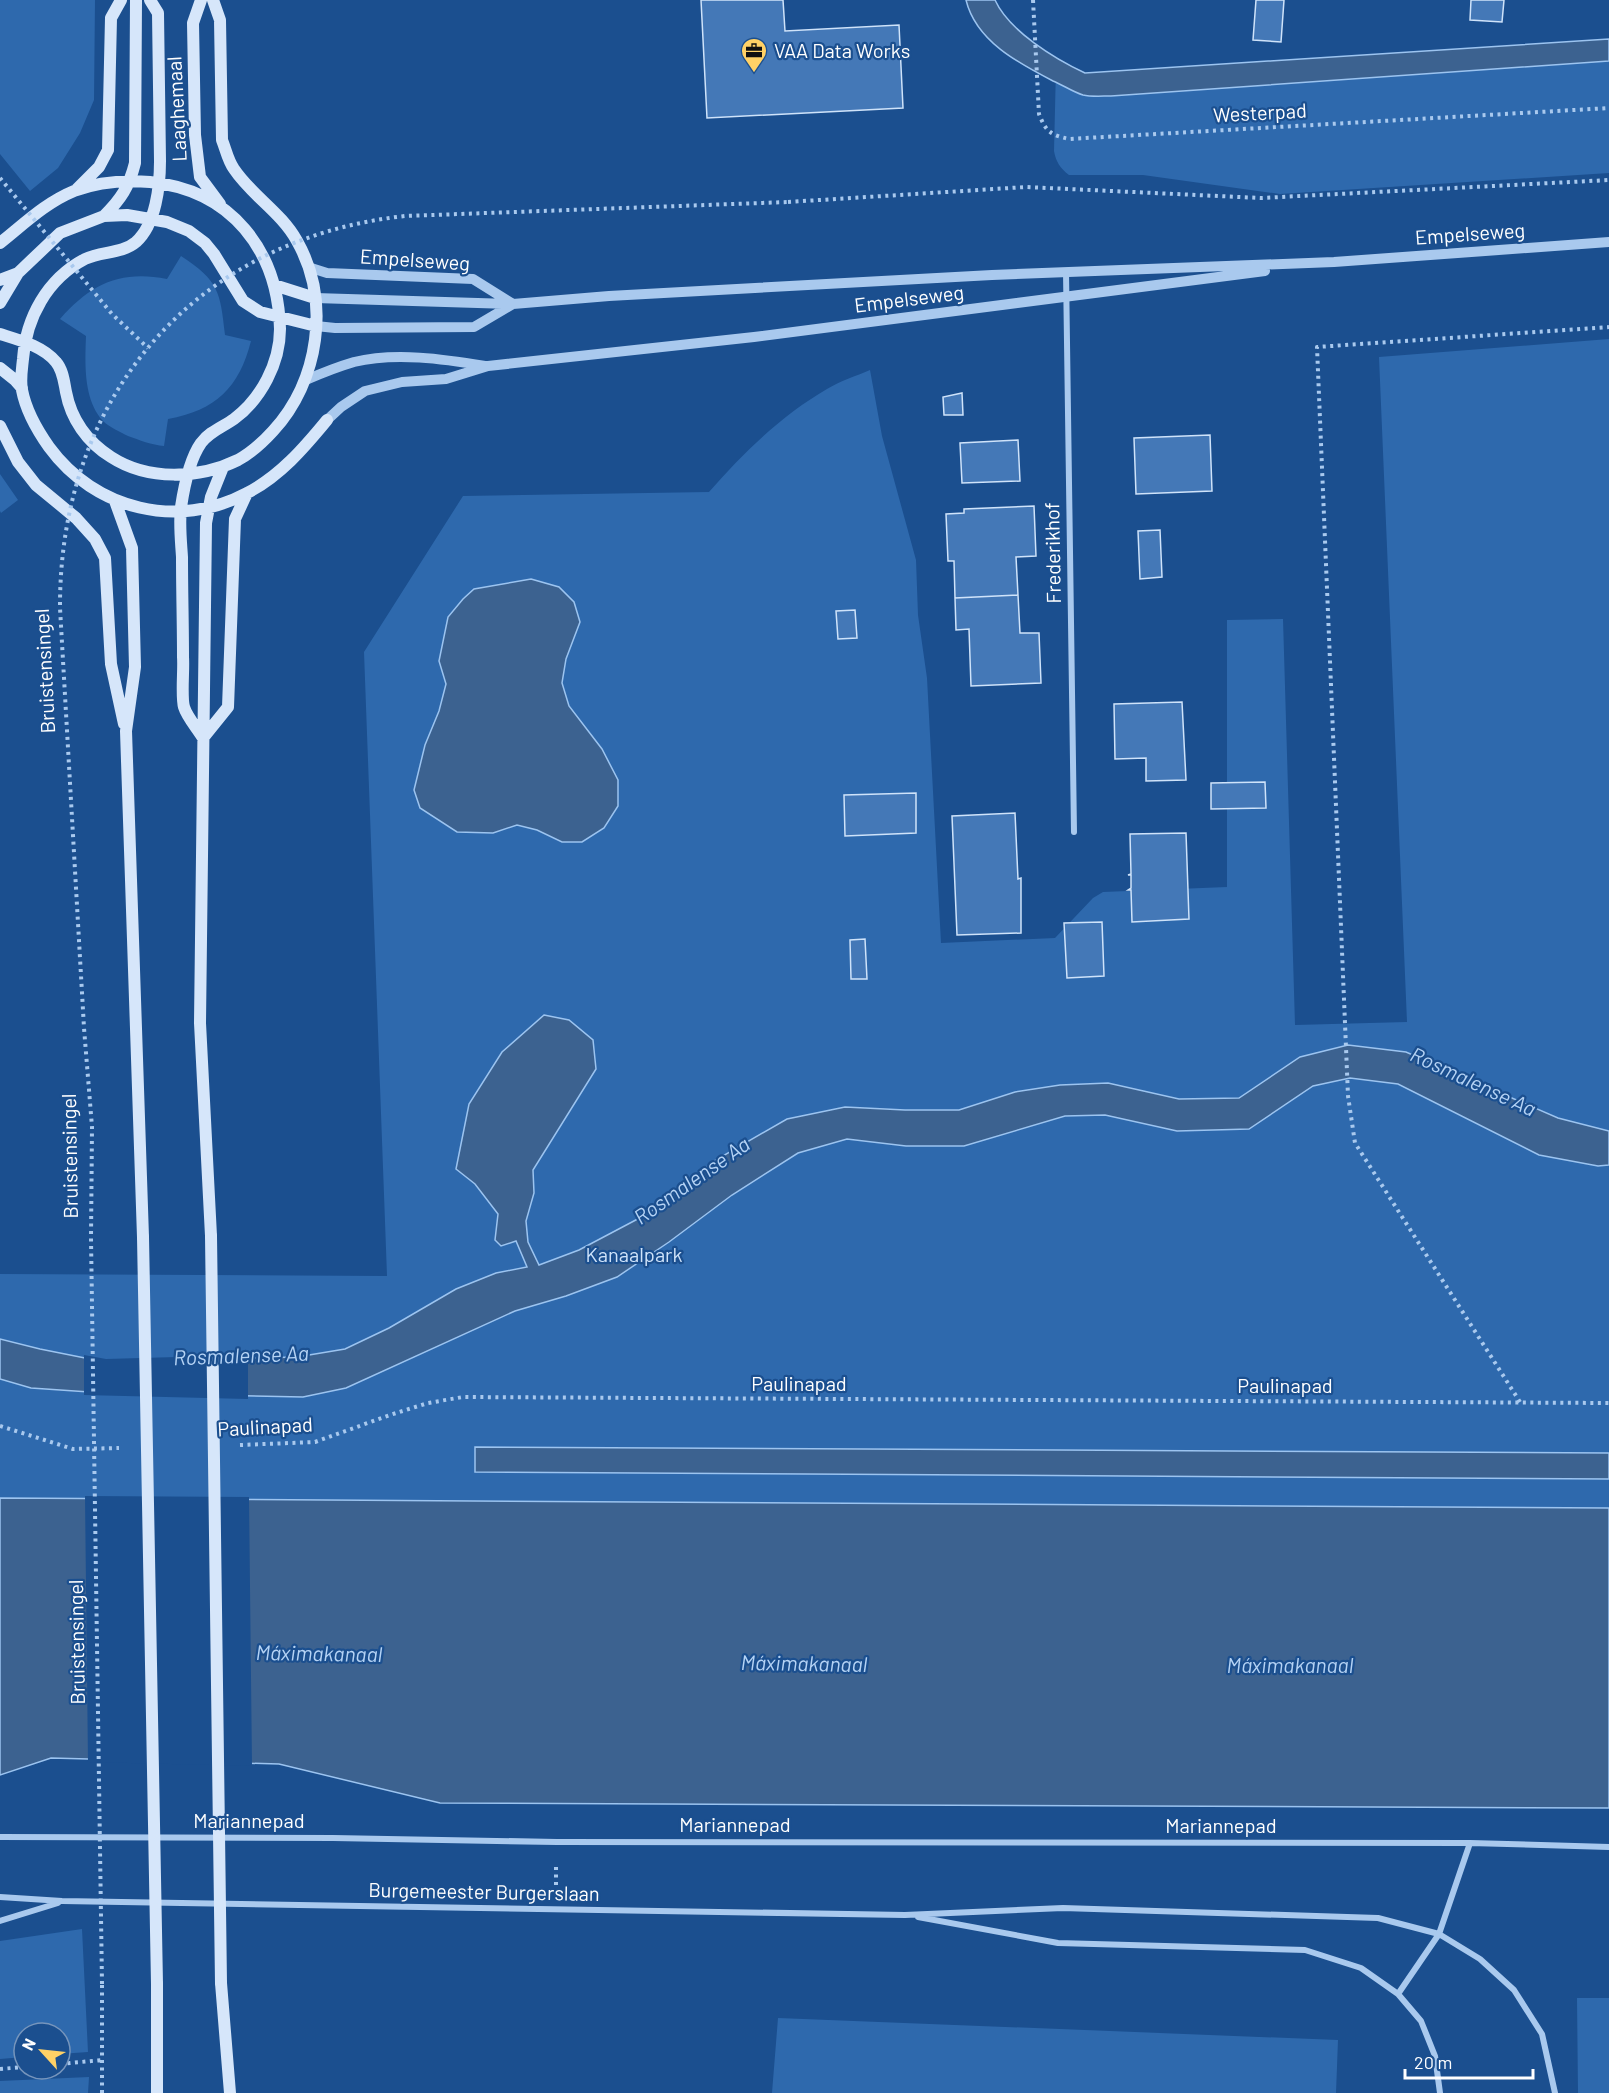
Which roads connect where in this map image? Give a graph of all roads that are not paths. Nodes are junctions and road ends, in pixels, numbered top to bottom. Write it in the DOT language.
graph roads {
  1 [pos="121,0"];
  2 [pos="136,0"];
  3 [pos="150,0"];
  4 [pos="201,0"];
  5 [pos="213,0"];
  6 [pos="130,181"];
  7 [pos="160,183"];
  8 [pos="75,191"];
  9 [pos="224,209"];
  10 [pos="104,216"];
  11 [pos="150,219"];
  12 [pos="1609,242"];
  13 [pos="0,243"];
  14 [pos="1334,262"];
  15 [pos="308,267"];
  16 [pos="1066,272"];
  17 [pos="18,273"];
  18 [pos="0,280"];
  19 [pos="274,285"];
  20 [pos="1066,297"];
  21 [pos="315,298"];
  22 [pos="0,303"];
  23 [pos="513,304"];
  24 [pos="278,318"];
  25 [pos="316,326"];
  26 [pos="0,334"];
  27 [pos="25,342"];
  28 [pos="488,366"];
  29 [pos="0,368"];
  30 [pos="306,380"];
  31 [pos="22,388"];
  32 [pos="327,420"];
  33 [pos="0,426"];
  34 [pos="222,467"];
  35 [pos="188,474"];
  36 [pos="248,493"];
  37 [pos="115,501"];
  38 [pos="208,507"];
  39 [pos="181,511"];
  40 [pos="126,731"];
  41 [pos="203,738"];
  42 [pos="1074,832"];
  43 [pos="0,1837"];
  44 [pos="1470,1843"];
  45 [pos="1609,1847"];
  46 [pos="0,1897"];
  47 [pos="62,1901"];
  48 [pos="906,1915"];
  49 [pos="0,1921"];
  50 [pos="1439,1934"];
  51 [pos="1398,1994"];
  52 [pos="157,2093"];
  53 [pos="230,2093"];
  54 [pos="1440,2093"];
  55 [pos="1555,2093"];
  1 -- 8 [label="main road"];
  2 -- 6 [label="main road, Laaghemaal"];
  3 -- 7 [label="main road, Laaghemaal"];
  4 -- 9 [label="main road, Laaghemaal"];
  5 -- 15 [label="main road"];
  6 -- 7 [label="main road"];
  6 -- 8 [label="main road"];
  6 -- 10 [label="main road"];
  7 -- 9 [label="main road"];
  7 -- 11 [label="main road, Laaghemaal"];
  8 -- 13 [label="main road"];
  9 -- 19 [label="main road"];
  10 -- 11 [label="main road"];
  10 -- 17 [label="main road"];
  11 -- 24 [label="main road"];
  11 -- 27 [label="main road, Laaghemaal"];
  12 -- 14 [label="street, Empelseweg"];
  14 -- 16 [label="street, Empelseweg"];
  14 -- 20 [label="street, Empelseweg"];
  15 -- 21 [label="main road"];
  15 -- 23 [label="street, Empelseweg"];
  16 -- 20 [label="street, Frederikhof"];
  16 -- 23 [label="street, Empelseweg"];
  17 -- 18 [label="main road"];
  17 -- 22 [label="main road"];
  19 -- 21 [label="main road"];
  19 -- 24 [label="main road"];
  20 -- 28 [label="street, Empelseweg"];
  20 -- 42 [label="street, Frederikhof"];
  21 -- 23 [label="street, Empelseweg"];
  21 -- 25 [label="main road"];
  23 -- 25 [label="street, Empelseweg"];
  24 -- 25 [label="main road"];
  24 -- 35 [label="main road"];
  25 -- 30 [label="main road"];
  26 -- 27 [label="main road"];
  27 -- 31 [label="main road, Laaghemaal"];
  27 -- 35 [label="main road"];
  28 -- 30 [label="street, Empelseweg"];
  28 -- 32 [label="street, Empelseweg"];
  29 -- 31 [label="main road"];
  30 -- 34 [label="main road"];
  31 -- 37 [label="main road"];
  32 -- 36 [label="main road"];
  33 -- 40 [label="main road"];
  34 -- 35 [label="main road"];
  34 -- 38 [label="main road"];
  35 -- 39 [label="main road"];
  36 -- 38 [label="main road"];
  36 -- 41 [label="main road"];
  37 -- 39 [label="main road"];
  37 -- 40 [label="main road"];
  38 -- 39 [label="main road"];
  38 -- 41 [label="main road"];
  39 -- 41 [label="main road"];
  40 -- 52 [label="main road, bridge"];
  41 -- 53 [label="main road, bridge"];
  43 -- 44 [label="street, Mariannepad"];
  44 -- 45 [label="street, Mariannepad"];
  44 -- 50 [label="street"];
  46 -- 47 [label="street, Burgemeester Burgerslaan"];
  47 -- 48 [label="street, Burgemeester Burgerslaan"];
  47 -- 49 [label="street, Burgemeester Burgerslaan"];
  48 -- 50 [label="street"];
  48 -- 51 [label="street"];
  50 -- 51 [label="street"];
  50 -- 55 [label="street"];
  51 -- 54 [label="street"];
}
